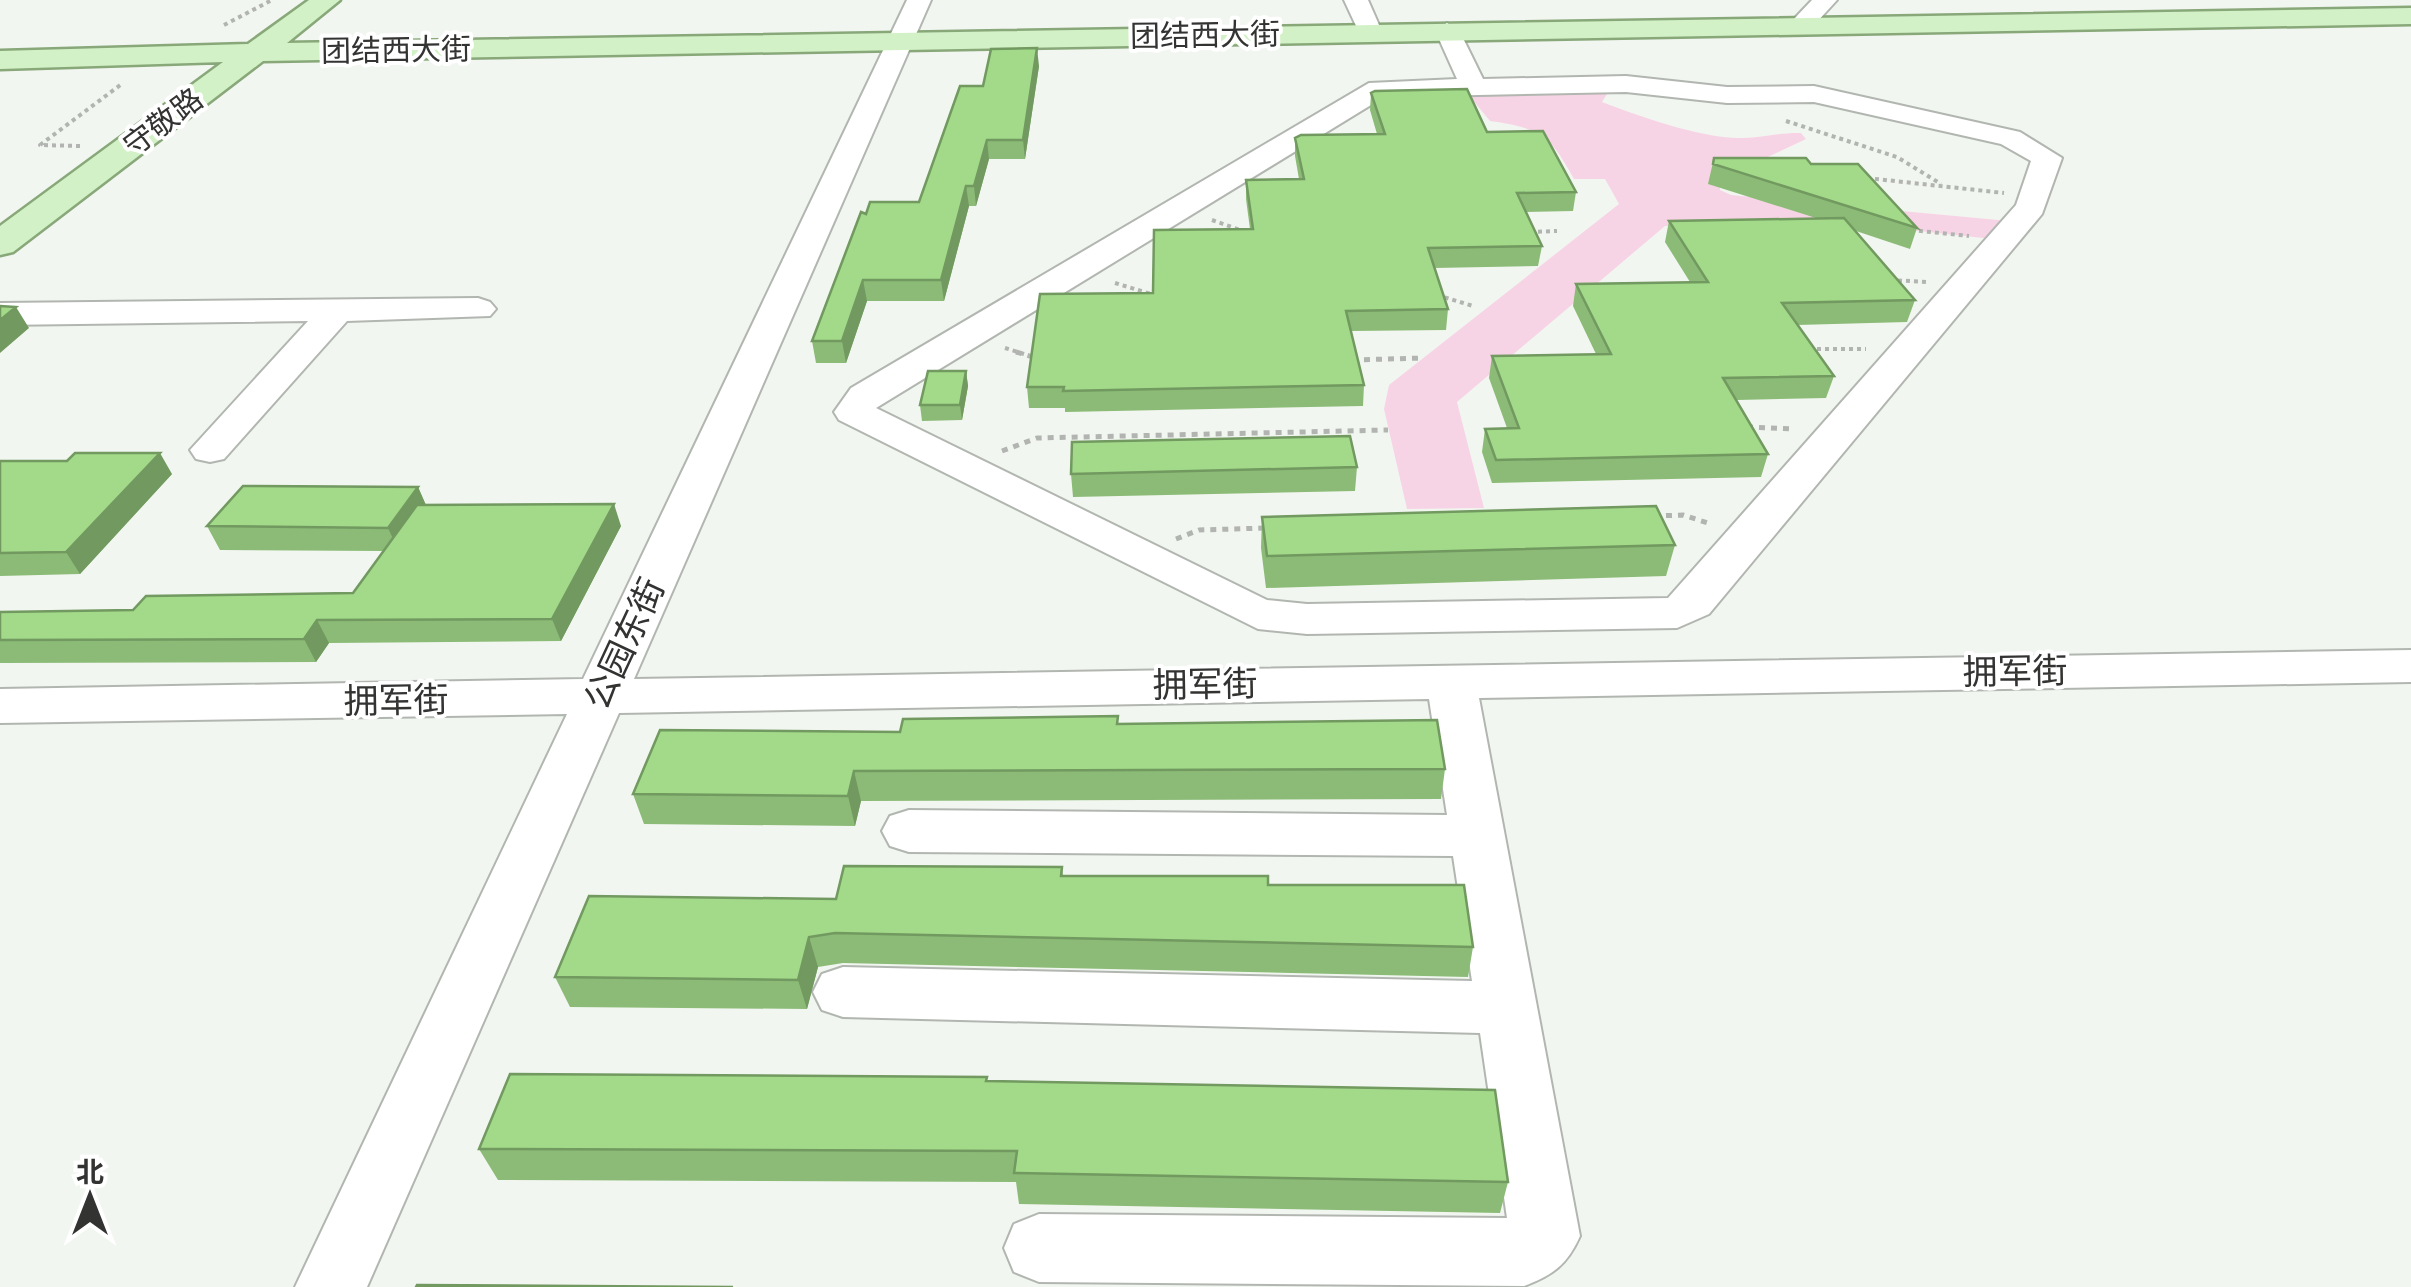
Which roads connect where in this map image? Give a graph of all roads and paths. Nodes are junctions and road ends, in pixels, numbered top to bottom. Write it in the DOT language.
graph roads {
  1 [pos="298,0"];
  2 [pos="326,0"];
  3 [pos="1816,9"];
  4 [pos="2411,12"];
  5 [pos="1362,13"];
  6 [pos="907,25"];
  7 [pos="1447,30"];
  8 [pos="245,50"];
  9 [pos="0,57"];
  10 [pos="129,78"];
  11 [pos="1473,86"];
  12 [pos="1727,95"];
  13 [pos="96,146"];
  14 [pos="1853,176"];
  15 [pos="1945,187"];
  16 [pos="2035,196"];
  17 [pos="1178,208"];
  18 [pos="0,216"];
  19 [pos="1901,228"];
  20 [pos="1557,231"];
  21 [pos="1517,232"];
  22 [pos="1258,236"];
  23 [pos="2004,239"];
  24 [pos="0,244"];
  25 [pos="1076,270"];
  26 [pos="1872,280"];
  27 [pos="1964,288"];
  28 [pos="1430,292"];
  29 [pos="1161,298"];
  30 [pos="1474,306"];
  31 [pos="478,309"];
  32 [pos="337,310"];
  33 [pos="0,314"];
  34 [pos="965,336"];
  35 [pos="1800,349"];
  36 [pos="1424,358"];
  37 [pos="1905,358"];
  38 [pos="1348,360"];
  39 [pos="1047,362"];
  40 [pos="1728,427"];
  41 [pos="1388,430"];
  42 [pos="1833,442"];
  43 [pos="210,450"];
  44 [pos="959,467"];
  45 [pos="1644,516"];
  46 [pos="1276,528"];
  47 [pos="1751,536"];
  48 [pos="1138,555"];
  49 [pos="2411,666"];
  50 [pos="1451,681"];
  51 [pos="600,697"];
  52 [pos="0,706"];
  53 [pos="909,831"];
  54 [pos="1478,836"];
  55 [pos="843,992"];
  56 [pos="1506,1008"];
  57 [pos="1039,1248"];
  58 [pos="331,1287"];
  1 -- 8 [label="main road, 守敬路"];
  2 -- 8 [label="main road, 守敬路"];
  3 -- 4 [label="main road, 团结西大街"];
  3 -- 5 [label="main road, 团结西大街"];
  4 -- 7 [label="main road, 团结西大街"];
  5 -- 6 [label="main road, 团结西大街"];
  6 -- 7 [label="main road, 团结西大街"];
  6 -- 8 [label="main road, 团结西大街"];
  6 -- 51 [label="street, 公园东街"];
  7 -- 11 [label="street"];
  8 -- 9 [label="main road, 团结西大街"];
  8 -- 13 [label="main road, 守敬路"];
  8 -- 24 [label="main road, 守敬路"];
  10 -- 13 [label="path"];
  11 -- 12 [label="street"];
  11 -- 17 [label="street"];
  12 -- 15 [label="path"];
  12 -- 16 [label="street"];
  13 -- 18 [label="main road, 守敬路"];
  14 -- 15 [label="path"];
  15 -- 16 [label="path"];
  16 -- 23 [label="street"];
  17 -- 22 [label="path"];
  17 -- 25 [label="street"];
  19 -- 23 [label="path"];
  20 -- 21 [label="path"];
  23 -- 27 [label="street"];
  25 -- 29 [label="path"];
  25 -- 34 [label="street"];
  26 -- 27 [label="path"];
  27 -- 37 [label="street"];
  28 -- 30 [label="path"];
  31 -- 32 [label="street"];
  32 -- 33 [label="street"];
  32 -- 43 [label="street"];
  34 -- 39 [label="path"];
  34 -- 44 [label="street"];
  35 -- 37 [label="path"];
  36 -- 38 [label="path"];
  37 -- 42 [label="street"];
  40 -- 42 [label="path"];
  41 -- 44 [label="path"];
  42 -- 47 [label="street"];
  44 -- 48 [label="street"];
  45 -- 47 [label="path"];
  46 -- 48 [label="path"];
  47 -- 48 [label="street"];
  49 -- 50 [label="street, 拥军街"];
  50 -- 51 [label="street, 拥军街"];
  50 -- 54 [label="street"];
  51 -- 52 [label="street, 拥军街"];
  51 -- 58 [label="street, 公园东街"];
  53 -- 54 [label="street"];
  54 -- 56 [label="street"];
  55 -- 56 [label="street"];
  56 -- 57 [label="street"];
}
